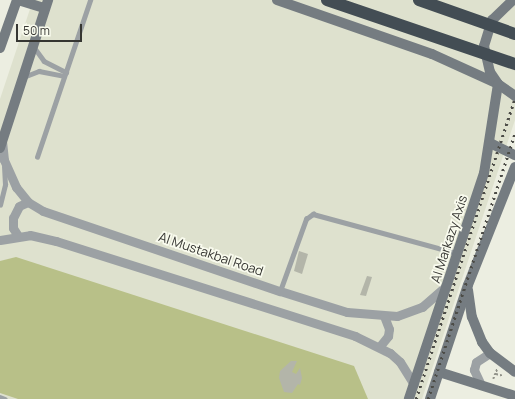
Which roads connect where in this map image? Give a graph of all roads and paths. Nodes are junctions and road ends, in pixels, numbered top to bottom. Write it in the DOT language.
graph roads {
  1 [pos="17,0"];
  2 [pos="90,0"];
  3 [pos="277,0"];
  4 [pos="327,0"];
  5 [pos="419,0"];
  6 [pos="513,0"];
  7 [pos="47,4"];
  8 [pos="515,34"];
  9 [pos="33,44"];
  10 [pos="0,48"];
  11 [pos="515,64"];
  12 [pos="65,74"];
  13 [pos="22,78"];
  14 [pos="498,84"];
  15 [pos="515,96"];
  16 [pos="1,144"];
  17 [pos="490,144"];
  18 [pos="515,155"];
  19 [pos="37,157"];
  20 [pos="0,158"];
  21 [pos="515,167"];
  22 [pos="28,202"];
  23 [pos="0,204"];
  24 [pos="18,236"];
  25 [pos="0,240"];
  26 [pos="458,254"];
  27 [pos="447,285"];
  28 [pos="468,285"];
  29 [pos="280,291"];
  30 [pos="384,316"];
  31 [pos="380,346"];
  32 [pos="490,353"];
  33 [pos="499,362"];
  34 [pos="439,372"];
  35 [pos="515,372"];
  36 [pos="414,384"];
  37 [pos="486,386"];
  38 [pos="515,396"];
  39 [pos="0,398"];
  40 [pos="5,399"];
  41 [pos="409,399"];
  42 [pos="430,399"];
  1 -- 7 [label="main road"];
  1 -- 10 [label="main road"];
  2 -- 12 [label="lane"];
  3 -- 14 [label="main road"];
  4 -- 11 [label="highway, bridge"];
  5 -- 8 [label="highway, bridge"];
  6 -- 14 [label="main road"];
  7 -- 9 [label="main road"];
  9 -- 12 [label="lane"];
  9 -- 13 [label="main road"];
  12 -- 13 [label="lane"];
  12 -- 19 [label="lane"];
  13 -- 16 [label="main road"];
  14 -- 15 [label="main road"];
  14 -- 17 [label="main road, Al Markazy Axis"];
  16 -- 22 [label="street, Al Mustakbal Road"];
  17 -- 18 [label="main road"];
  17 -- 26 [label="main road, Al Markazy Axis"];
  20 -- 23 [label="lane"];
  21 -- 28 [label="main road"];
  22 -- 24 [label="street"];
  22 -- 29 [label="street, Al Mustakbal Road"];
  24 -- 25 [label="street"];
  24 -- 31 [label="street"];
  26 -- 27 [label="main road, Al Markazy Axis"];
  26 -- 29 [label="lane"];
  27 -- 30 [label="street, Al Mustakbal Road"];
  27 -- 36 [label="main road, Al Markazy Axis"];
  28 -- 32 [label="main road"];
  28 -- 34 [label="main road"];
  29 -- 30 [label="street, Al Mustakbal Road"];
  30 -- 31 [label="street"];
  31 -- 36 [label="street"];
  32 -- 33 [label="main road"];
  32 -- 37 [label="street"];
  33 -- 35 [label="main road"];
  33 -- 37 [label="path"];
  34 -- 37 [label="main road"];
  34 -- 42 [label="main road"];
  36 -- 41 [label="main road, Al Markazy Axis"];
  37 -- 38 [label="main road"];
  39 -- 40 [label="lane"];
}
